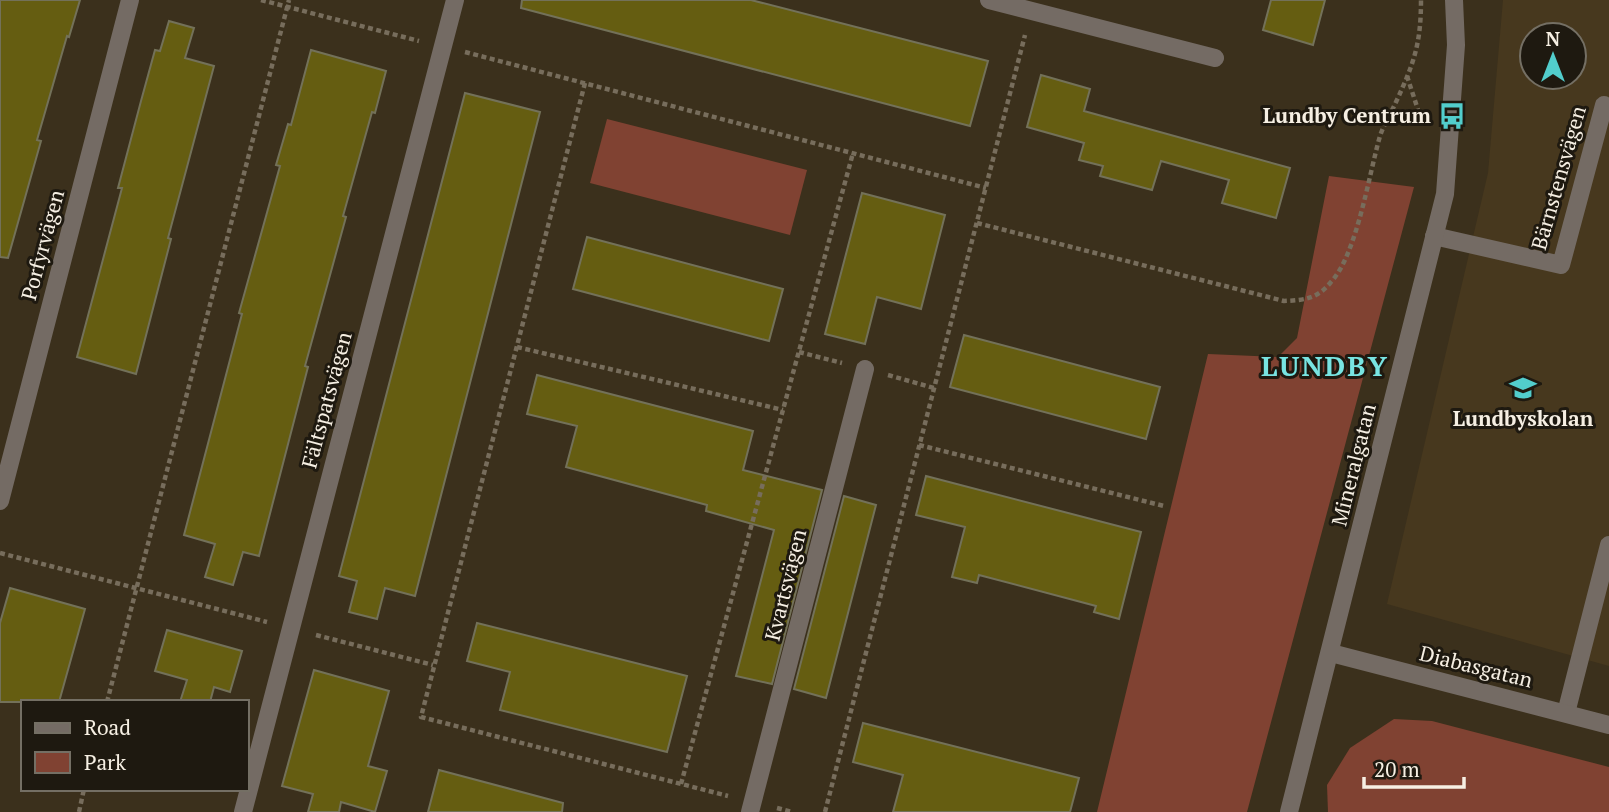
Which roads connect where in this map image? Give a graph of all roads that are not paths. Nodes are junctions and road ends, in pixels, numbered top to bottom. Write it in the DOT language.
graph roads {
  1 [pos="130,0"];
  2 [pos="455,0"];
  3 [pos="989,0"];
  4 [pos="1454,0"];
  5 [pos="1215,58"];
  6 [pos="1604,105"];
  7 [pos="1434,236"];
  8 [pos="865,369"];
  9 [pos="0,501"];
  10 [pos="1609,545"];
  11 [pos="1602,600"];
  12 [pos="1331,653"];
  13 [pos="1566,713"];
  14 [pos="1609,724"];
  15 [pos="752,807"];
  16 [pos="243,812"];
  17 [pos="1289,812"];
  1 -- 9 [label="street, Porfyrvägen"];
  2 -- 16 [label="street, Fältspatsvägen"];
  3 -- 5 [label="street"];
  4 -- 7 [label="street, Mineralgatan"];
  6 -- 7 [label="street, Bärnstensvägen"];
  7 -- 12 [label="street, Mineralgatan"];
  8 -- 15 [label="street, Kvartsvägen"];
  10 -- 11 [label="street"];
  11 -- 13 [label="street"];
  12 -- 13 [label="street, Diabasgatan"];
  12 -- 17 [label="street, Mineralgatan"];
  13 -- 14 [label="street, Diabasgatan"];
}
